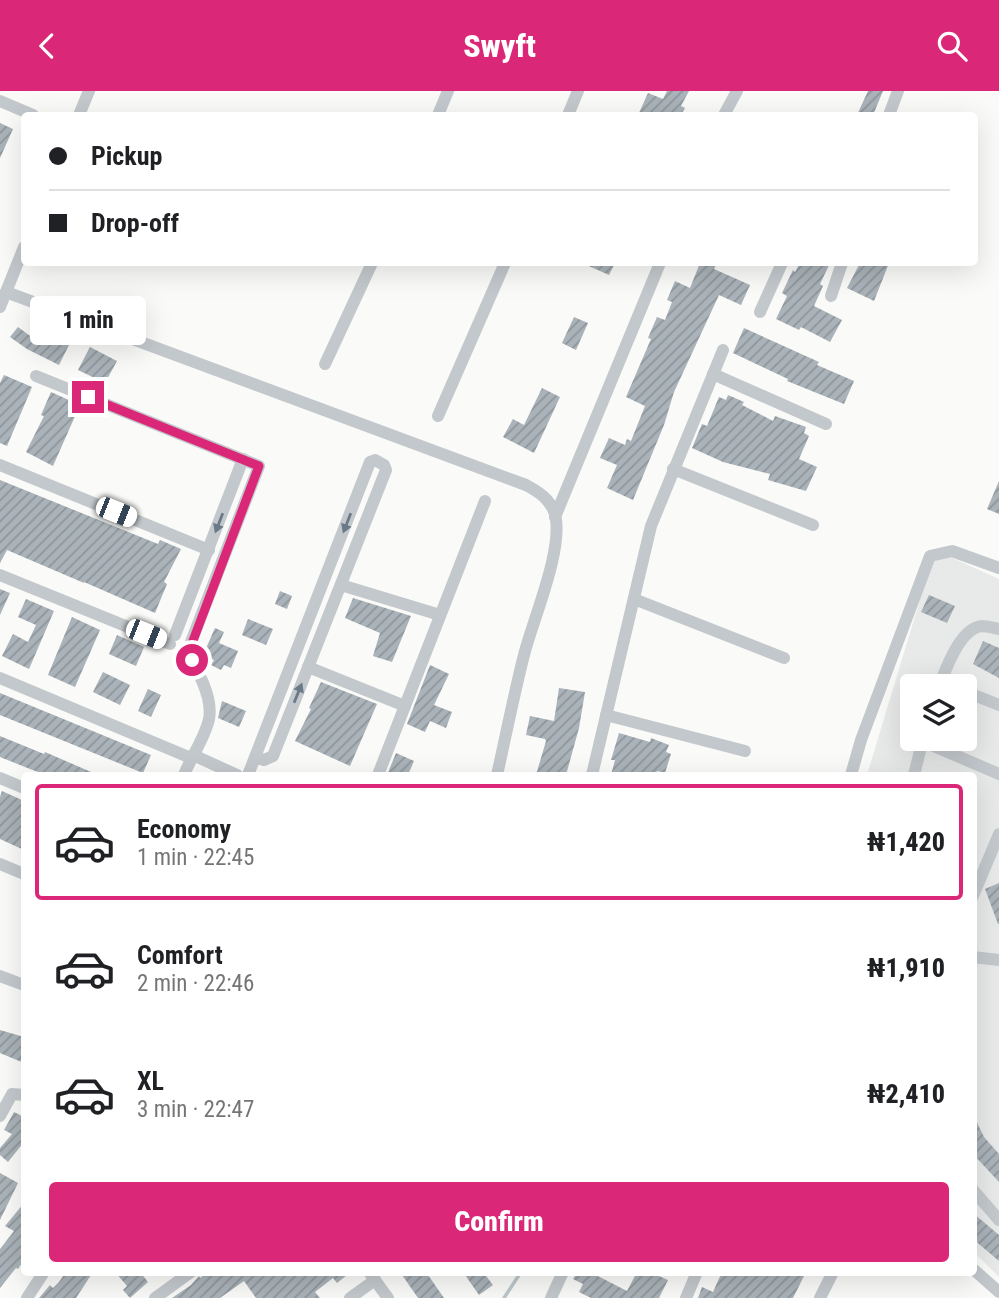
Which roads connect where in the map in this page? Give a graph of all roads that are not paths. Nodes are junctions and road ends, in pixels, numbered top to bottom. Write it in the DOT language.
graph roads {
  1 [pos="89,91"];
  2 [pos="448,91"];
  3 [pos="578,91"];
  4 [pos="737,91"];
  5 [pos="898,91"];
  6 [pos="0,101"];
  7 [pos="26,112"];
  8 [pos="80,112"];
  9 [pos="439,112"];
  10 [pos="569,112"];
  11 [pos="726,112"];
  12 [pos="890,112"];
  13 [pos="21,254"];
  14 [pos="371,266"];
  15 [pos="504,266"];
  16 [pos="659,266"];
  17 [pos="781,266"];
  18 [pos="841,266"];
  19 [pos="6,292"];
  20 [pos="831,296"];
  21 [pos="0,307"];
  22 [pos="760,312"];
  23 [pos="723,350"];
  24 [pos="325,364"];
  25 [pos="713,374"];
  26 [pos="36,376"];
  27 [pos="438,416"];
  28 [pos="826,424"];
  29 [pos="243,459"];
  30 [pos="0,465"];
  31 [pos="673,469"];
  32 [pos="485,501"];
  33 [pos="555,517"];
  34 [pos="813,525"];
  35 [pos="209,550"];
  36 [pos="999,568"];
  37 [pos="0,575"];
  38 [pos="341,585"];
  39 [pos="634,599"];
  40 [pos="440,615"];
  41 [pos="999,629"];
  42 [pos="172,639"];
  43 [pos="189,647"];
  44 [pos="785,658"];
  45 [pos="308,667"];
  46 [pos="948,674"];
  47 [pos="0,678"];
  48 [pos="977,696"];
  49 [pos="999,705"];
  50 [pos="405,706"];
  51 [pos="606,715"];
  52 [pos="745,751"];
  53 [pos="919,751"];
  54 [pos="947,751"];
  55 [pos="192,756"];
  56 [pos="255,757"];
  57 [pos="185,772"];
  58 [pos="230,772"];
  59 [pos="249,772"];
  60 [pos="378,772"];
  61 [pos="499,772"];
  62 [pos="593,772"];
  63 [pos="852,772"];
  64 [pos="915,772"];
  65 [pos="999,774"];
  66 [pos="0,778"];
  67 [pos="21,787"];
  68 [pos="999,834"];
  69 [pos="0,864"];
  70 [pos="21,873"];
  71 [pos="977,886"];
  72 [pos="977,957"];
  73 [pos="999,960"];
  74 [pos="0,976"];
  75 [pos="21,984"];
  76 [pos="21,1095"];
  77 [pos="0,1115"];
  78 [pos="977,1195"];
  79 [pos="999,1220"];
  80 [pos="977,1272"];
  81 [pos="41,1276"];
  82 [pos="185,1276"];
  83 [pos="372,1276"];
  84 [pos="561,1276"];
  85 [pos="695,1276"];
  86 [pos="831,1276"];
  87 [pos="999,1291"];
  88 [pos="27,1298"];
  89 [pos="155,1298"];
  90 [pos="350,1298"];
  91 [pos="388,1298"];
  92 [pos="551,1298"];
  93 [pos="685,1298"];
  94 [pos="820,1298"];
  1 -- 8 [label="street"];
  2 -- 9 [label="street"];
  3 -- 10 [label="street"];
  4 -- 11 [label="street"];
  5 -- 12 [label="street"];
  6 -- 7 [label="street"];
  13 -- 19 [label="street"];
  14 -- 24 [label="street"];
  15 -- 27 [label="street"];
  16 -- 33 [label="street"];
  17 -- 22 [label="street"];
  18 -- 20 [label="street"];
  19 -- 21 [label="street"];
  19 -- 33 [label="street"];
  23 -- 25 [label="street"];
  25 -- 28 [label="street"];
  25 -- 31 [label="street"];
  26 -- 29 [label="street"];
  29 -- 35 [label="street, one-way"];
  29 -- 43 [label="street"];
  30 -- 35 [label="street"];
  31 -- 34 [label="street"];
  31 -- 39 [label="street"];
  32 -- 40 [label="street"];
  33 -- 61 [label="street"];
  35 -- 42 [label="street"];
  36 -- 63 [label="street"];
  37 -- 42 [label="street"];
  38 -- 40 [label="street"];
  38 -- 45 [label="street"];
  38 -- 56 [label="street, one-way"];
  39 -- 44 [label="street"];
  39 -- 51 [label="street"];
  40 -- 50 [label="street"];
  41 -- 46 [label="street"];
  42 -- 43 [label="street"];
  43 -- 55 [label="street"];
  45 -- 50 [label="street"];
  56 -- 45 [label="street, one-way"];
  47 -- 55 [label="street"];
  48 -- 49 [label="street"];
  50 -- 60 [label="street"];
  51 -- 52 [label="street"];
  51 -- 62 [label="street"];
  53 -- 64 [label="street"];
  54 -- 65 [label="street"];
  55 -- 57 [label="street"];
  55 -- 58 [label="street"];
  56 -- 59 [label="street"];
  66 -- 67 [label="street"];
  68 -- 71 [label="street"];
  69 -- 70 [label="street"];
  72 -- 73 [label="street"];
  74 -- 75 [label="street"];
  76 -- 77 [label="street"];
  78 -- 79 [label="street"];
  80 -- 87 [label="street"];
  81 -- 88 [label="street"];
  82 -- 89 [label="street"];
  83 -- 90 [label="street"];
  83 -- 91 [label="street"];
  84 -- 92 [label="street"];
  85 -- 93 [label="street"];
  86 -- 94 [label="street"];
}
